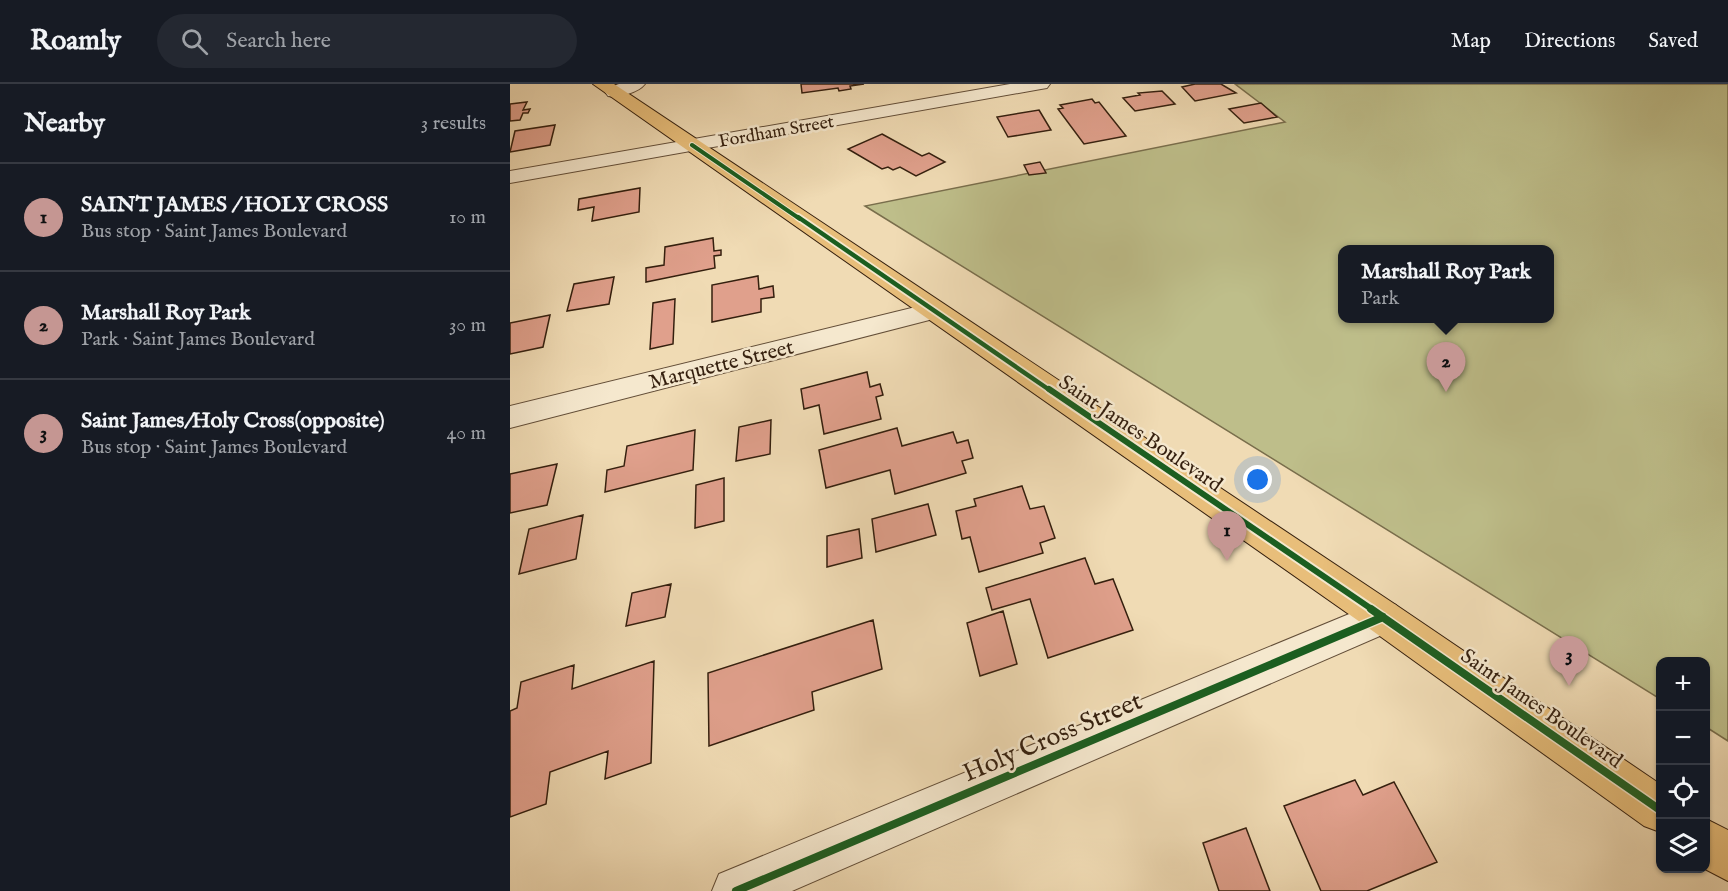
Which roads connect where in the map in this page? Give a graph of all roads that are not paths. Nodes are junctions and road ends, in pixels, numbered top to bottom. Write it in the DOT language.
graph roads {
  1 [pos="636,84"];
  2 [pos="933,84"];
  3 [pos="1041,84"];
  4 [pos="608,88"];
  5 [pos="946,102"];
  6 [pos="692,145"];
  7 [pos="510,177"];
  8 [pos="932,310"];
  9 [pos="510,417"];
  10 [pos="1383,617"];
  11 [pos="1656,807"];
  12 [pos="1710,845"];
  13 [pos="1728,858"];
  14 [pos="736,891"];
  1 -- 4 [label="street"];
  2 -- 5 [label="street"];
  3 -- 5 [label="street, Fordham Street"];
  4 -- 6 [label="main road, Saint James Boulevard"];
  5 -- 6 [label="street, Fordham Street"];
  6 -- 7 [label="street, Fordham Street"];
  6 -- 8 [label="main road, Saint James Boulevard"];
  8 -- 9 [label="street, Marquette Street"];
  8 -- 10 [label="main road, Saint James Boulevard"];
  10 -- 11 [label="main road, Saint James Boulevard"];
  10 -- 14 [label="street, Holy Cross Street"];
  12 -- 13 [label="main road"];
}
